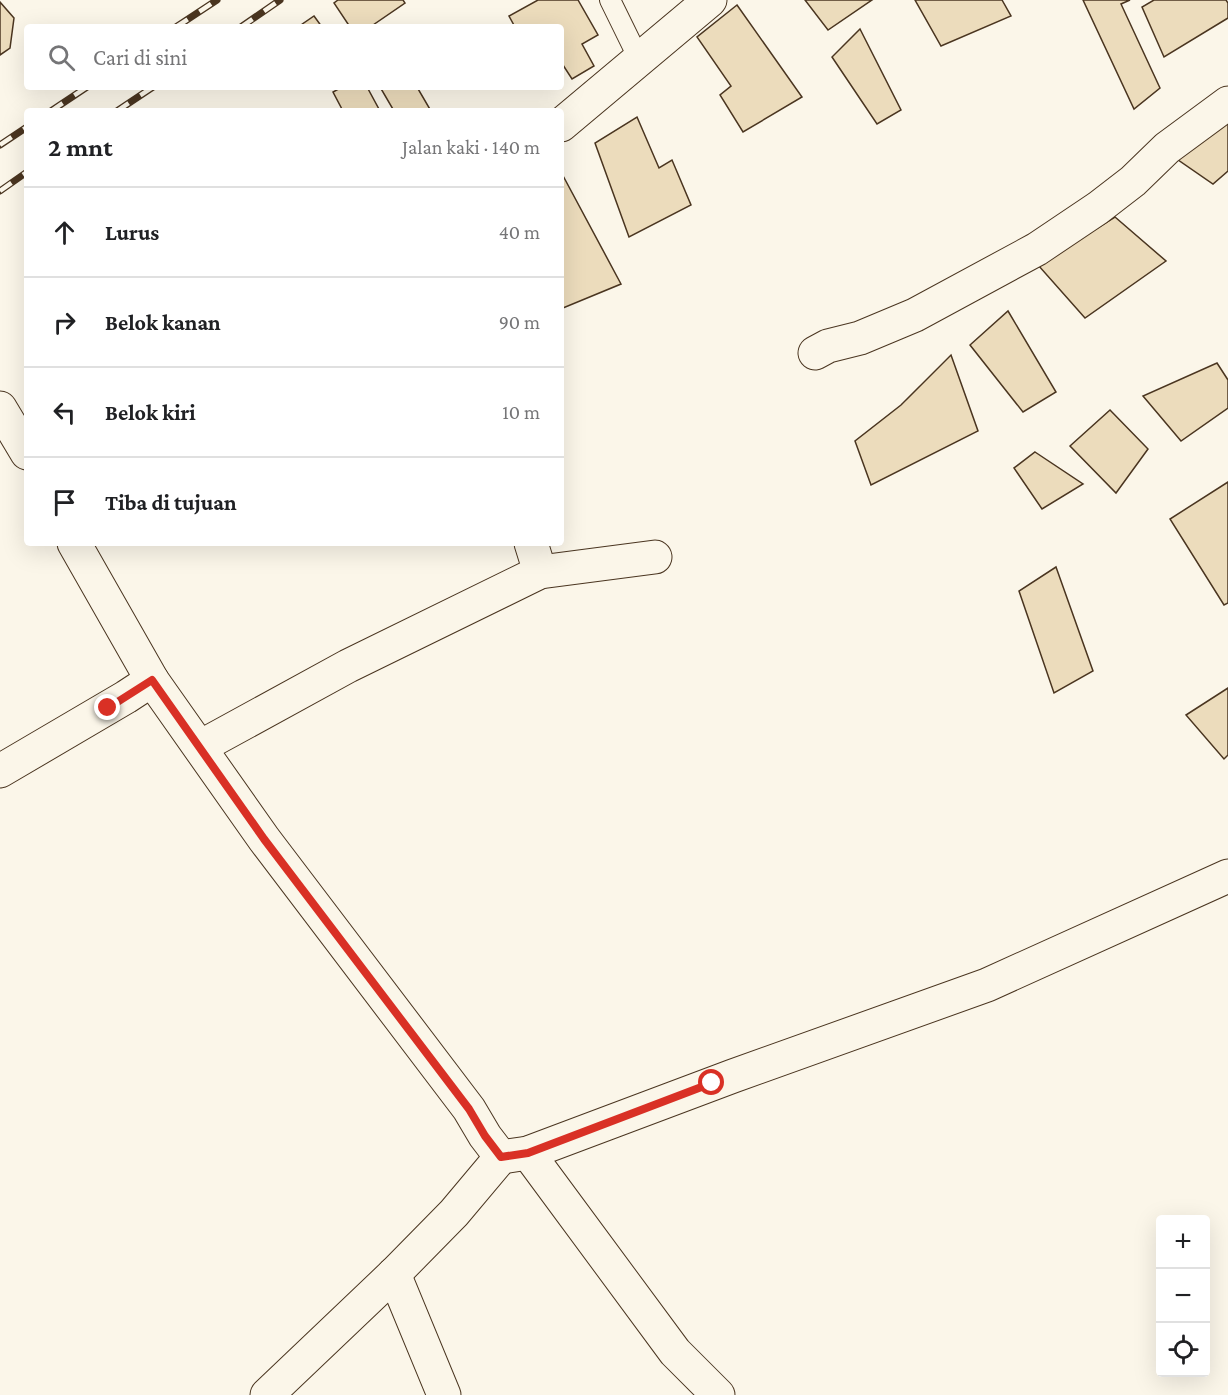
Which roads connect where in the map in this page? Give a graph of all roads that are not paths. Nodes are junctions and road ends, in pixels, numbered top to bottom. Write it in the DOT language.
graph roads {
  1 [pos="610,0"];
  2 [pos="710,0"];
  3 [pos="639,59"];
  4 [pos="1228,103"];
  5 [pos="564,122"];
  6 [pos="815,353"];
  7 [pos="0,408"];
  8 [pos="24,448"];
  9 [pos="76,546"];
  10 [pos="655,557"];
  11 [pos="535,558"];
  12 [pos="152,680"];
  13 [pos="200,747"];
  14 [pos="0,771"];
  15 [pos="1228,876"];
  16 [pos="514,1155"];
  17 [pos="394,1274"];
  18 [pos="267,1395"];
  19 [pos="444,1395"];
  20 [pos="718,1395"];
  1 -- 3 [label="lane"];
  2 -- 3 [label="street"];
  3 -- 5 [label="street"];
  4 -- 6 [label="street"];
  7 -- 8 [label="street"];
  9 -- 12 [label="street"];
  10 -- 11 [label="street"];
  11 -- 13 [label="street"];
  12 -- 13 [label="street"];
  12 -- 14 [label="street"];
  13 -- 16 [label="street"];
  15 -- 16 [label="street"];
  16 -- 17 [label="street"];
  16 -- 20 [label="street"];
  17 -- 18 [label="street"];
  17 -- 19 [label="street"];
}
